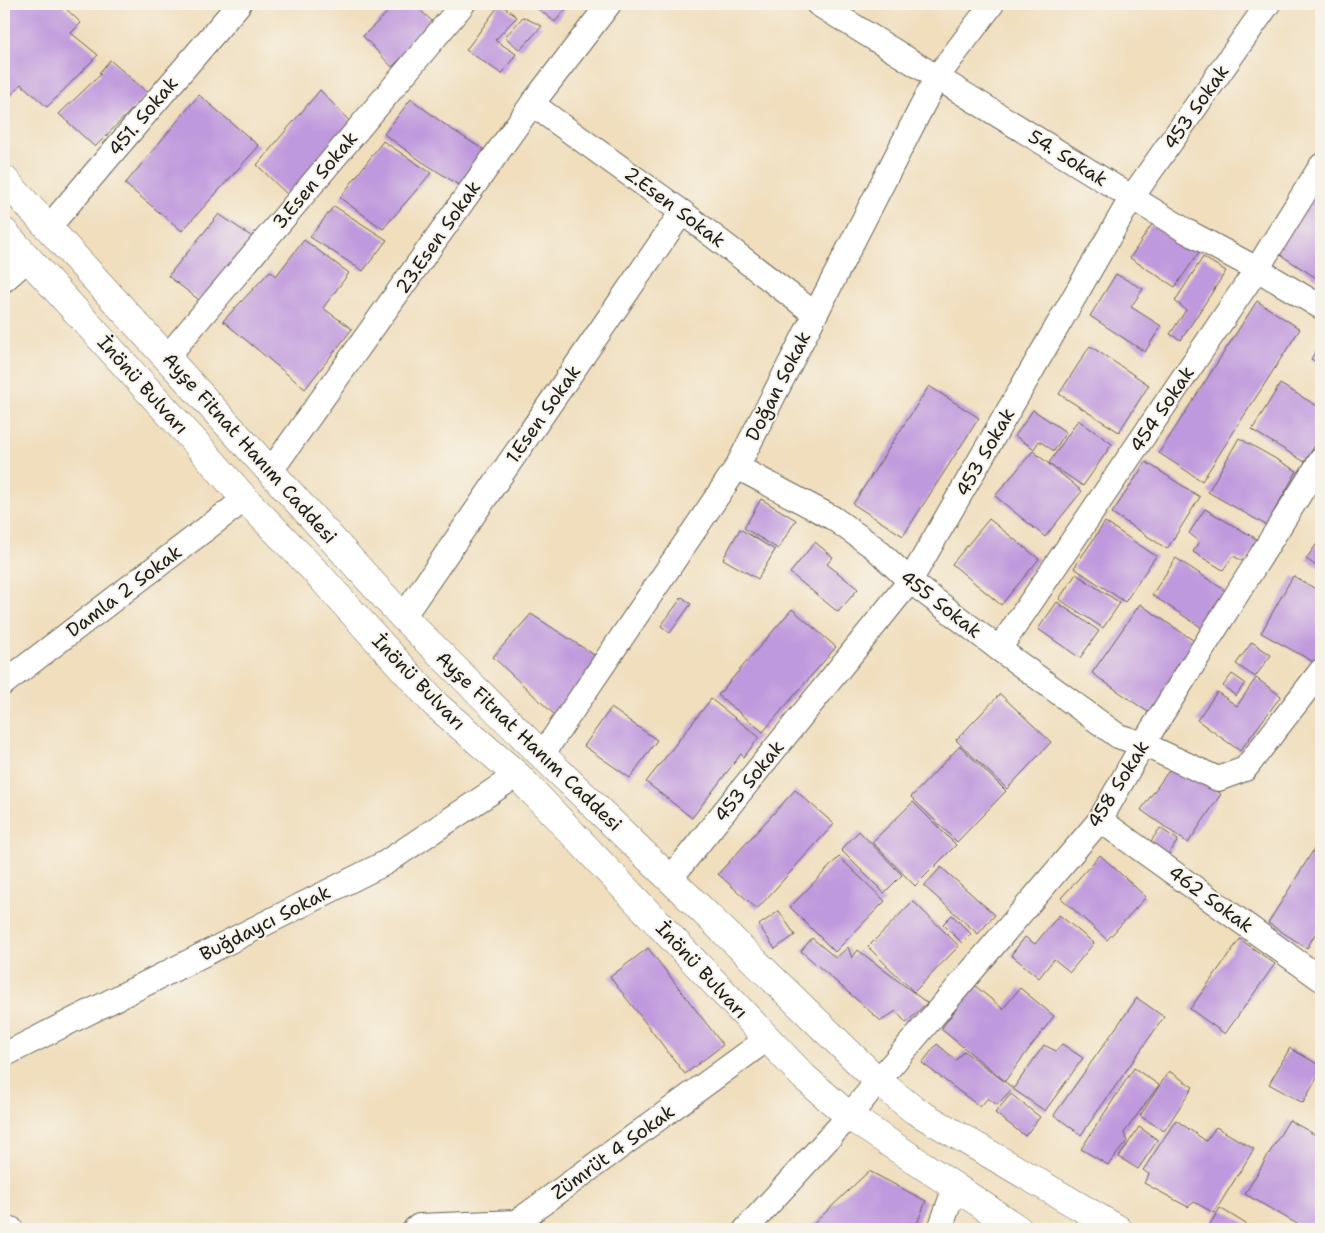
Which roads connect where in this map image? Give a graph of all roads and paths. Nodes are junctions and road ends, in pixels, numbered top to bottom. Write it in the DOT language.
graph roads {
  1 [pos="239,4"];
  2 [pos="462,4"];
  3 [pos="609,4"];
  4 [pos="818,4"];
  5 [pos="992,4"];
  6 [pos="1268,4"];
  7 [pos="937,77"];
  8 [pos="532,104"];
  9 [pos="1321,166"];
  10 [pos="4,179"];
  11 [pos="1132,198"];
  12 [pos="682,212"];
  13 [pos="48,228"];
  14 [pos="4,232"];
  15 [pos="28,259"];
  16 [pos="1257,269"];
  17 [pos="4,280"];
  18 [pos="1321,307"];
  19 [pos="815,314"];
  20 [pos="167,356"];
  21 [pos="1321,460"];
  22 [pos="737,467"];
  23 [pos="270,472"];
  24 [pos="245,499"];
  25 [pos="910,581"];
  26 [pos="403,617"];
  27 [pos="999,649"];
  28 [pos="1321,671"];
  29 [pos="4,683"];
  30 [pos="1143,744"];
  31 [pos="542,755"];
  32 [pos="517,774"];
  33 [pos="1100,820"];
  34 [pos="670,878"];
  35 [pos="1321,979"];
  36 [pos="767,1039"];
  37 [pos="4,1055"];
  38 [pos="878,1081"];
  39 [pos="850,1116"];
  40 [pos="955,1187"];
  41 [pos="4,1227"];
  42 [pos="11,1229"];
  43 [pos="416,1229"];
  44 [pos="746,1229"];
  45 [pos="940,1229"];
  46 [pos="1018,1229"];
  47 [pos="1118,1229"];
  1 -- 13 [label="street, 451. Sokak"];
  2 -- 20 [label="street, 3.Esen Sokak"];
  3 -- 8 [label="street, 23.Esen Sokak"];
  4 -- 7 [label="street, 54. Sokak"];
  5 -- 7 [label="street, Doğan Sokak"];
  6 -- 11 [label="street, 453 Sokak"];
  7 -- 11 [label="street, 54. Sokak"];
  7 -- 19 [label="street, Doğan Sokak"];
  8 -- 12 [label="street, 2.Esen Sokak"];
  8 -- 23 [label="street, 23.Esen Sokak"];
  9 -- 16 [label="street, 454 Sokak"];
  10 -- 13 [label="main road, Ayşe Fitnat Hanım Caddesi"];
  11 -- 16 [label="street, 54. Sokak"];
  11 -- 25 [label="street, 453 Sokak"];
  12 -- 19 [label="street, 2.Esen Sokak"];
  12 -- 26 [label="street, 1.Esen Sokak"];
  13 -- 20 [label="main road, Ayşe Fitnat Hanım Caddesi"];
  14 -- 15 [label="main road, İnönü Bulvarı"];
  15 -- 17 [label="street"];
  15 -- 24 [label="main road, İnönü Bulvarı"];
  16 -- 18 [label="street, 54. Sokak"];
  16 -- 27 [label="street, 454 Sokak"];
  19 -- 22 [label="street, Doğan Sokak"];
  20 -- 23 [label="main road, Ayşe Fitnat Hanım Caddesi"];
  21 -- 30 [label="street, 458 Sokak"];
  22 -- 25 [label="street, 455 Sokak"];
  22 -- 31 [label="street, Doğan Sokak"];
  23 -- 26 [label="main road, Ayşe Fitnat Hanım Caddesi"];
  24 -- 29 [label="street, Damla 2 Sokak"];
  24 -- 32 [label="main road, İnönü Bulvarı"];
  25 -- 27 [label="street, 455 Sokak"];
  25 -- 34 [label="street, 453 Sokak"];
  26 -- 31 [label="main road, Ayşe Fitnat Hanım Caddesi"];
  27 -- 30 [label="street, 455 Sokak"];
  28 -- 30 [label="street, 455 Sokak"];
  30 -- 33 [label="street, 458 Sokak"];
  31 -- 34 [label="main road, Ayşe Fitnat Hanım Caddesi"];
  32 -- 36 [label="main road, İnönü Bulvarı"];
  32 -- 37 [label="street, Buğdaycı Sokak"];
  33 -- 35 [label="street, 462 Sokak"];
  33 -- 38 [label="street, 458 Sokak"];
  34 -- 38 [label="main road, Ayşe Fitnat Hanım Caddesi"];
  36 -- 39 [label="main road, İnönü Bulvarı"];
  36 -- 43 [label="street, Zümrüt 4 Sokak"];
  38 -- 39 [label="street, 458 Sokak"];
  38 -- 47 [label="main road, Ayşe Fitnat Hanım Caddesi"];
  39 -- 40 [label="main road"];
  39 -- 44 [label="street, 458 Sokak"];
  40 -- 45 [label="street"];
  40 -- 46 [label="main road"];
  41 -- 42 [label="street"];
}
